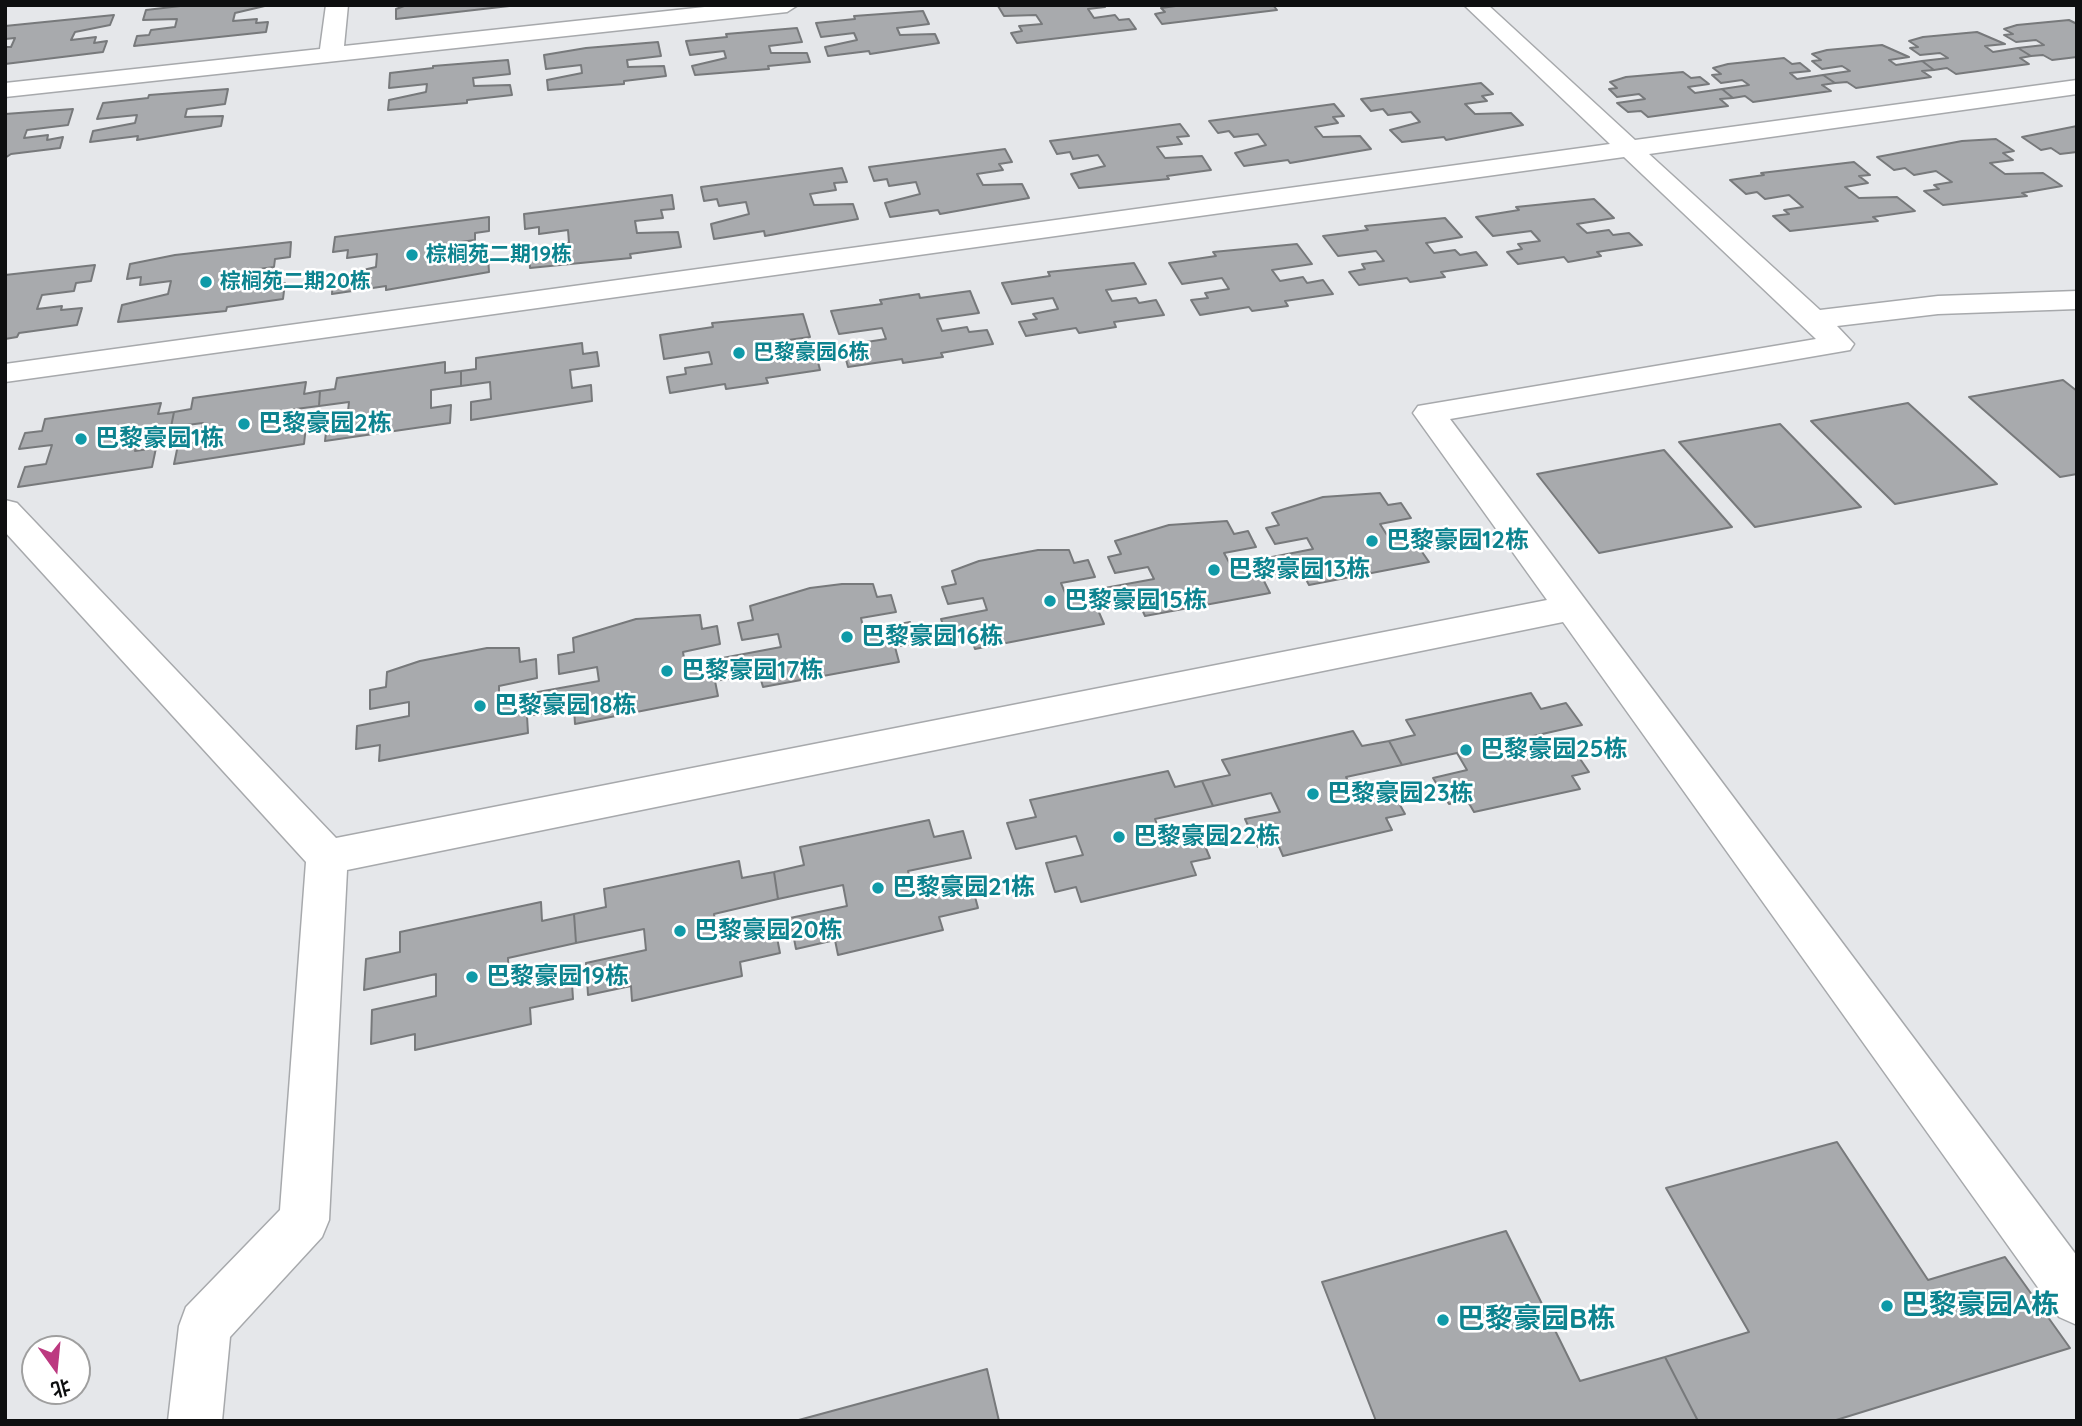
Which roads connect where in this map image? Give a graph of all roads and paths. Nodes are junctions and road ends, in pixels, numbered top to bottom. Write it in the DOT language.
graph roads {
  1 [pos="337,5"];
  2 [pos="787,5"];
  3 [pos="1475,5"];
  4 [pos="331,55"];
  5 [pos="2077,87"];
  6 [pos="5,90"];
  7 [pos="1629,149"];
  8 [pos="2077,300"];
  9 [pos="1812,320"];
  10 [pos="5,373"];
  11 [pos="5,511"];
  12 [pos="1572,608"];
  13 [pos="327,857"];
  14 [pos="2077,1299"];
  15 [pos="195,1421"];
  1 -- 4 [label="lane"];
  2 -- 4 [label="lane"];
  3 -- 7 [label="lane"];
  4 -- 6 [label="lane"];
  5 -- 7 [label="lane"];
  7 -- 9 [label="lane"];
  7 -- 10 [label="lane"];
  8 -- 9 [label="lane"];
  9 -- 12 [label="lane"];
  11 -- 13 [label="lane"];
  12 -- 13 [label="lane"];
  12 -- 14 [label="lane"];
  13 -- 15 [label="lane"];
}
